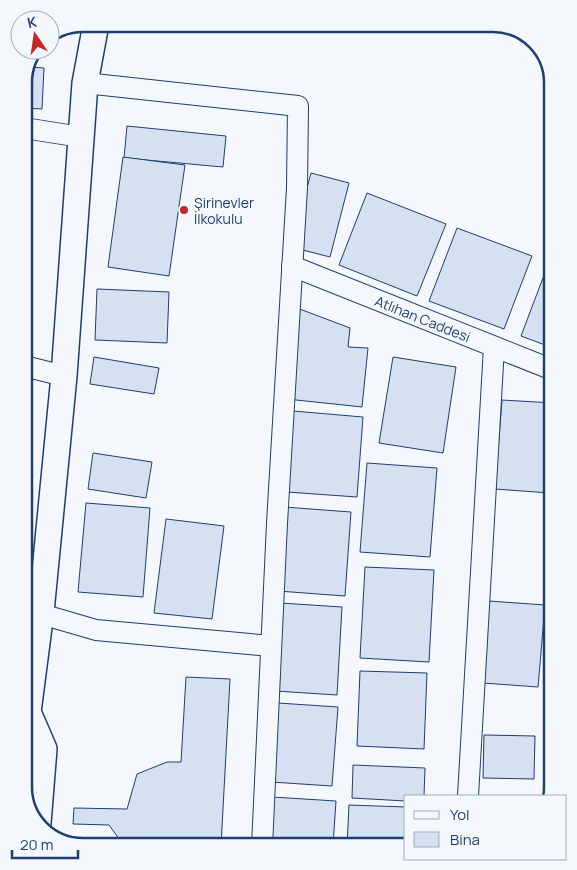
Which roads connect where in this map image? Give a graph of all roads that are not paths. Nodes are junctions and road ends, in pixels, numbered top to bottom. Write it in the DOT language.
graph roads {
  1 [pos="94,32"];
  2 [pos="84,83"];
  3 [pos="33,130"];
  4 [pos="81,138"];
  5 [pos="292,266"];
  6 [pos="494,346"];
  7 [pos="544,366"];
  8 [pos="33,368"];
  9 [pos="64,376"];
  10 [pos="32,608"];
  11 [pos="32,610"];
  12 [pos="271,646"];
  13 [pos="32,727"];
  14 [pos="468,795"];
  15 [pos="39,812"];
  16 [pos="262,837"];
  1 -- 2 [label="street"];
  2 -- 4 [label="street"];
  2 -- 5 [label="street"];
  3 -- 4 [label="street"];
  4 -- 9 [label="street"];
  5 -- 6 [label="street, Atlıhan Caddesi"];
  5 -- 12 [label="street"];
  6 -- 7 [label="street, Atlıhan Caddesi"];
  6 -- 14 [label="street"];
  8 -- 9 [label="street"];
  9 -- 10 [label="street"];
  11 -- 12 [label="street"];
  12 -- 16 [label="street"];
  13 -- 15 [label="street"];
}
